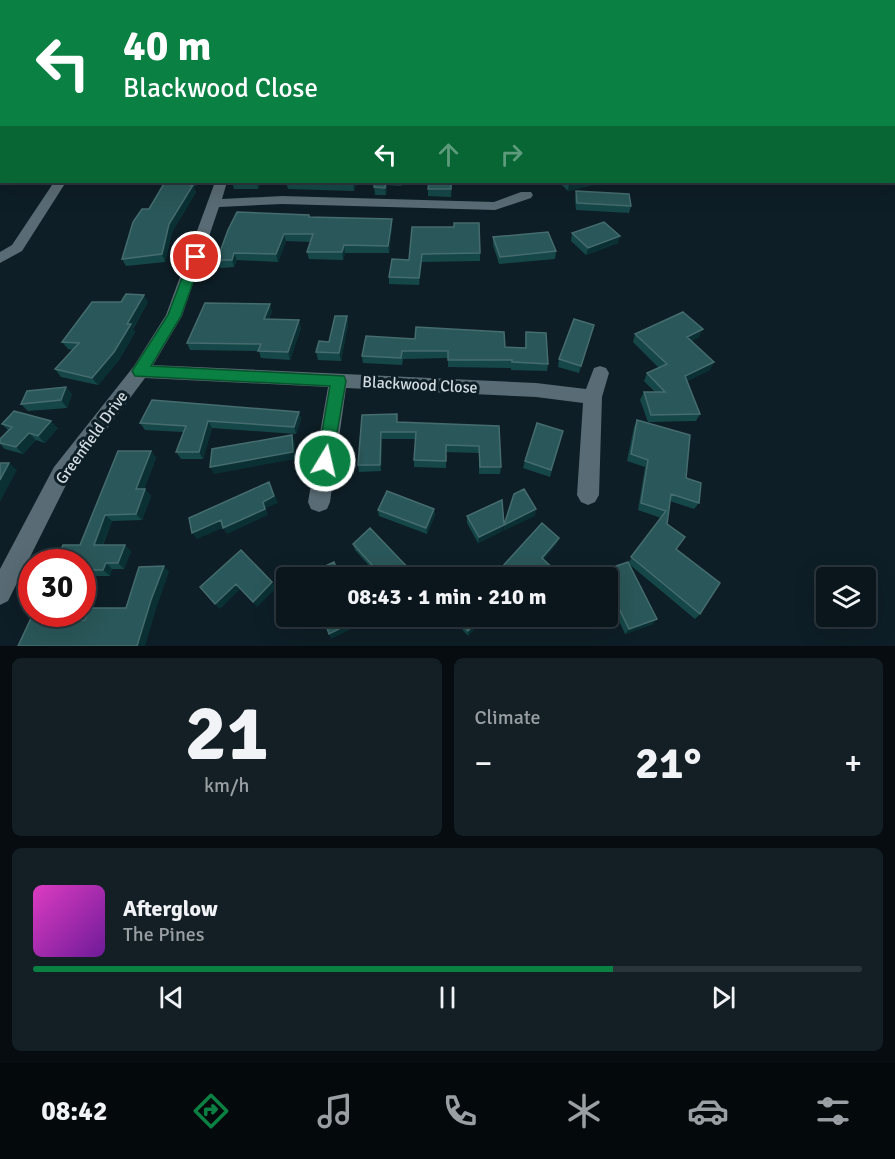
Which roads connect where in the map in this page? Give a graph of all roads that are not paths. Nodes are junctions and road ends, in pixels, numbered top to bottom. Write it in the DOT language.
graph roads {
  1 [pos="59,183"];
  2 [pos="221,183"];
  3 [pos="526,195"];
  4 [pos="215,202"];
  5 [pos="0,258"];
  6 [pos="140,371"];
  7 [pos="600,374"];
  8 [pos="338,381"];
  9 [pos="592,397"];
  10 [pos="588,495"];
  11 [pos="319,502"];
  12 [pos="0,593"];
  1 -- 5 [label="street"];
  2 -- 4 [label="street, Greenfield Drive"];
  3 -- 4 [label="street"];
  4 -- 6 [label="street, Greenfield Drive"];
  6 -- 8 [label="street, Blackwood Close"];
  6 -- 12 [label="street, Greenfield Drive"];
  7 -- 9 [label="street"];
  8 -- 9 [label="street, Blackwood Close"];
  8 -- 11 [label="street"];
  9 -- 10 [label="street"];
}
